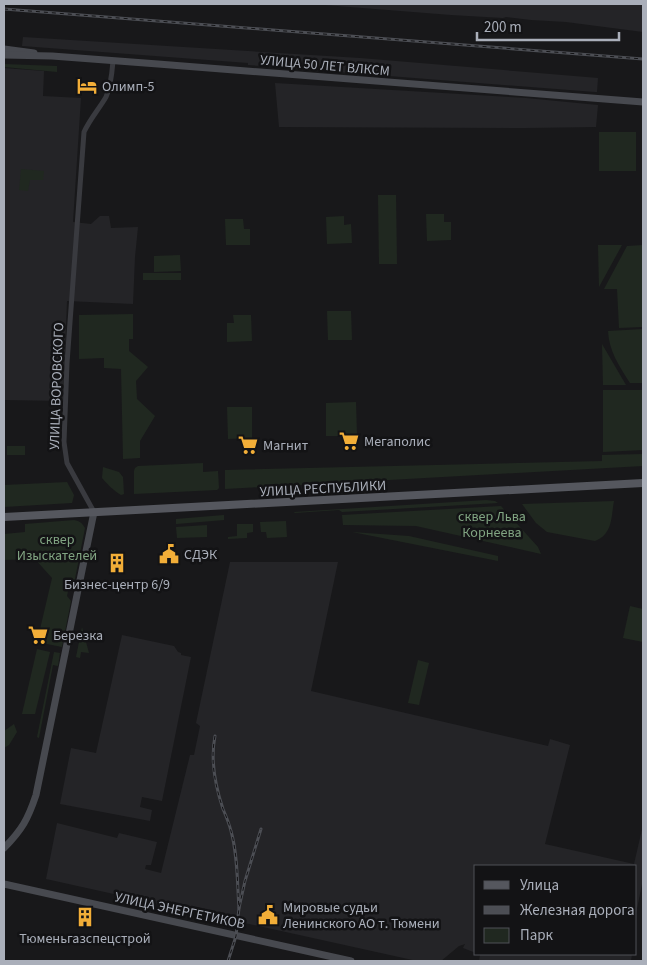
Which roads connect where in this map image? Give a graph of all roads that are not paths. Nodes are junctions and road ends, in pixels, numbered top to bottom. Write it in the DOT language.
graph roads {
  1 [pos="4,49"];
  2 [pos="4,56"];
  3 [pos="52,56"];
  4 [pos="113,61"];
  5 [pos="643,102"];
  6 [pos="643,483"];
  7 [pos="94,512"];
  8 [pos="4,517"];
  9 [pos="4,848"];
  10 [pos="4,884"];
  11 [pos="351,961"];
  1 -- 3 [label="street"];
  2 -- 3 [label="street, УЛИЦА 50 ЛЕТ ВЛКСМ"];
  3 -- 4 [label="street, УЛИЦА 50 ЛЕТ ВЛКСМ"];
  4 -- 5 [label="street, УЛИЦА 50 ЛЕТ ВЛКСМ"];
  4 -- 7 [label="street, УЛИЦА ВОРОВСКОГО"];
  6 -- 7 [label="main road, УЛИЦА РЕСПУБЛИКИ"];
  7 -- 8 [label="main road, УЛИЦА РЕСПУБЛИКИ"];
  7 -- 9 [label="street"];
  10 -- 11 [label="street, УЛИЦА ЭНЕРГЕТИКОВ"];
}
